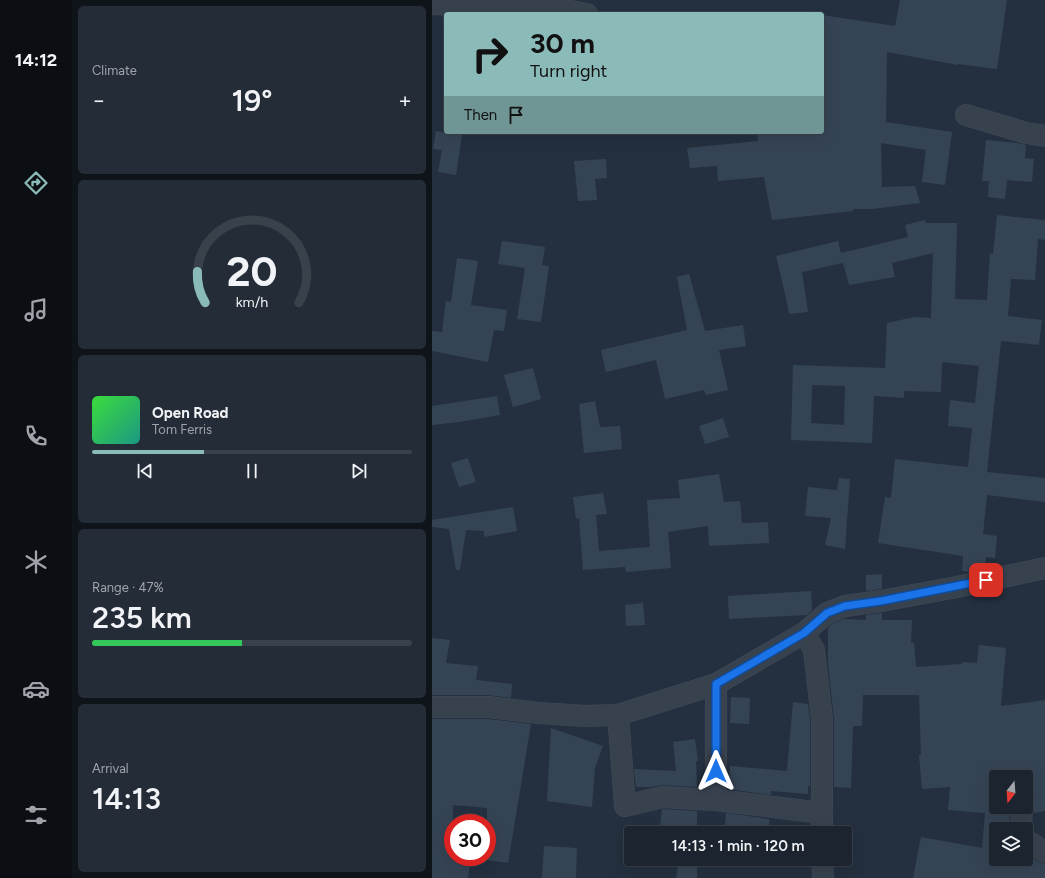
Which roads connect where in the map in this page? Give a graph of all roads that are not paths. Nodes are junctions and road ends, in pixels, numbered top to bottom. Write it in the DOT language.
graph roads {
  1 [pos="432,4"];
  2 [pos="576,12"];
  3 [pos="966,115"];
  4 [pos="1045,136"];
  5 [pos="1045,568"];
  6 [pos="804,633"];
  7 [pos="716,684"];
  8 [pos="432,707"];
  9 [pos="618,715"];
  10 [pos="716,800"];
  11 [pos="822,813"];
  12 [pos="822,826"];
  13 [pos="1033,844"];
  14 [pos="1045,852"];
  15 [pos="822,866"];
  16 [pos="822,878"];
  1 -- 2 [label="street"];
  3 -- 4 [label="street"];
  5 -- 6 [label="street"];
  6 -- 7 [label="street"];
  6 -- 11 [label="street"];
  7 -- 9 [label="street"];
  7 -- 10 [label="street"];
  8 -- 9 [label="street"];
  9 -- 10 [label="street"];
  10 -- 11 [label="street"];
  11 -- 12 [label="street"];
  13 -- 14 [label="street"];
  15 -- 16 [label="street"];
}
